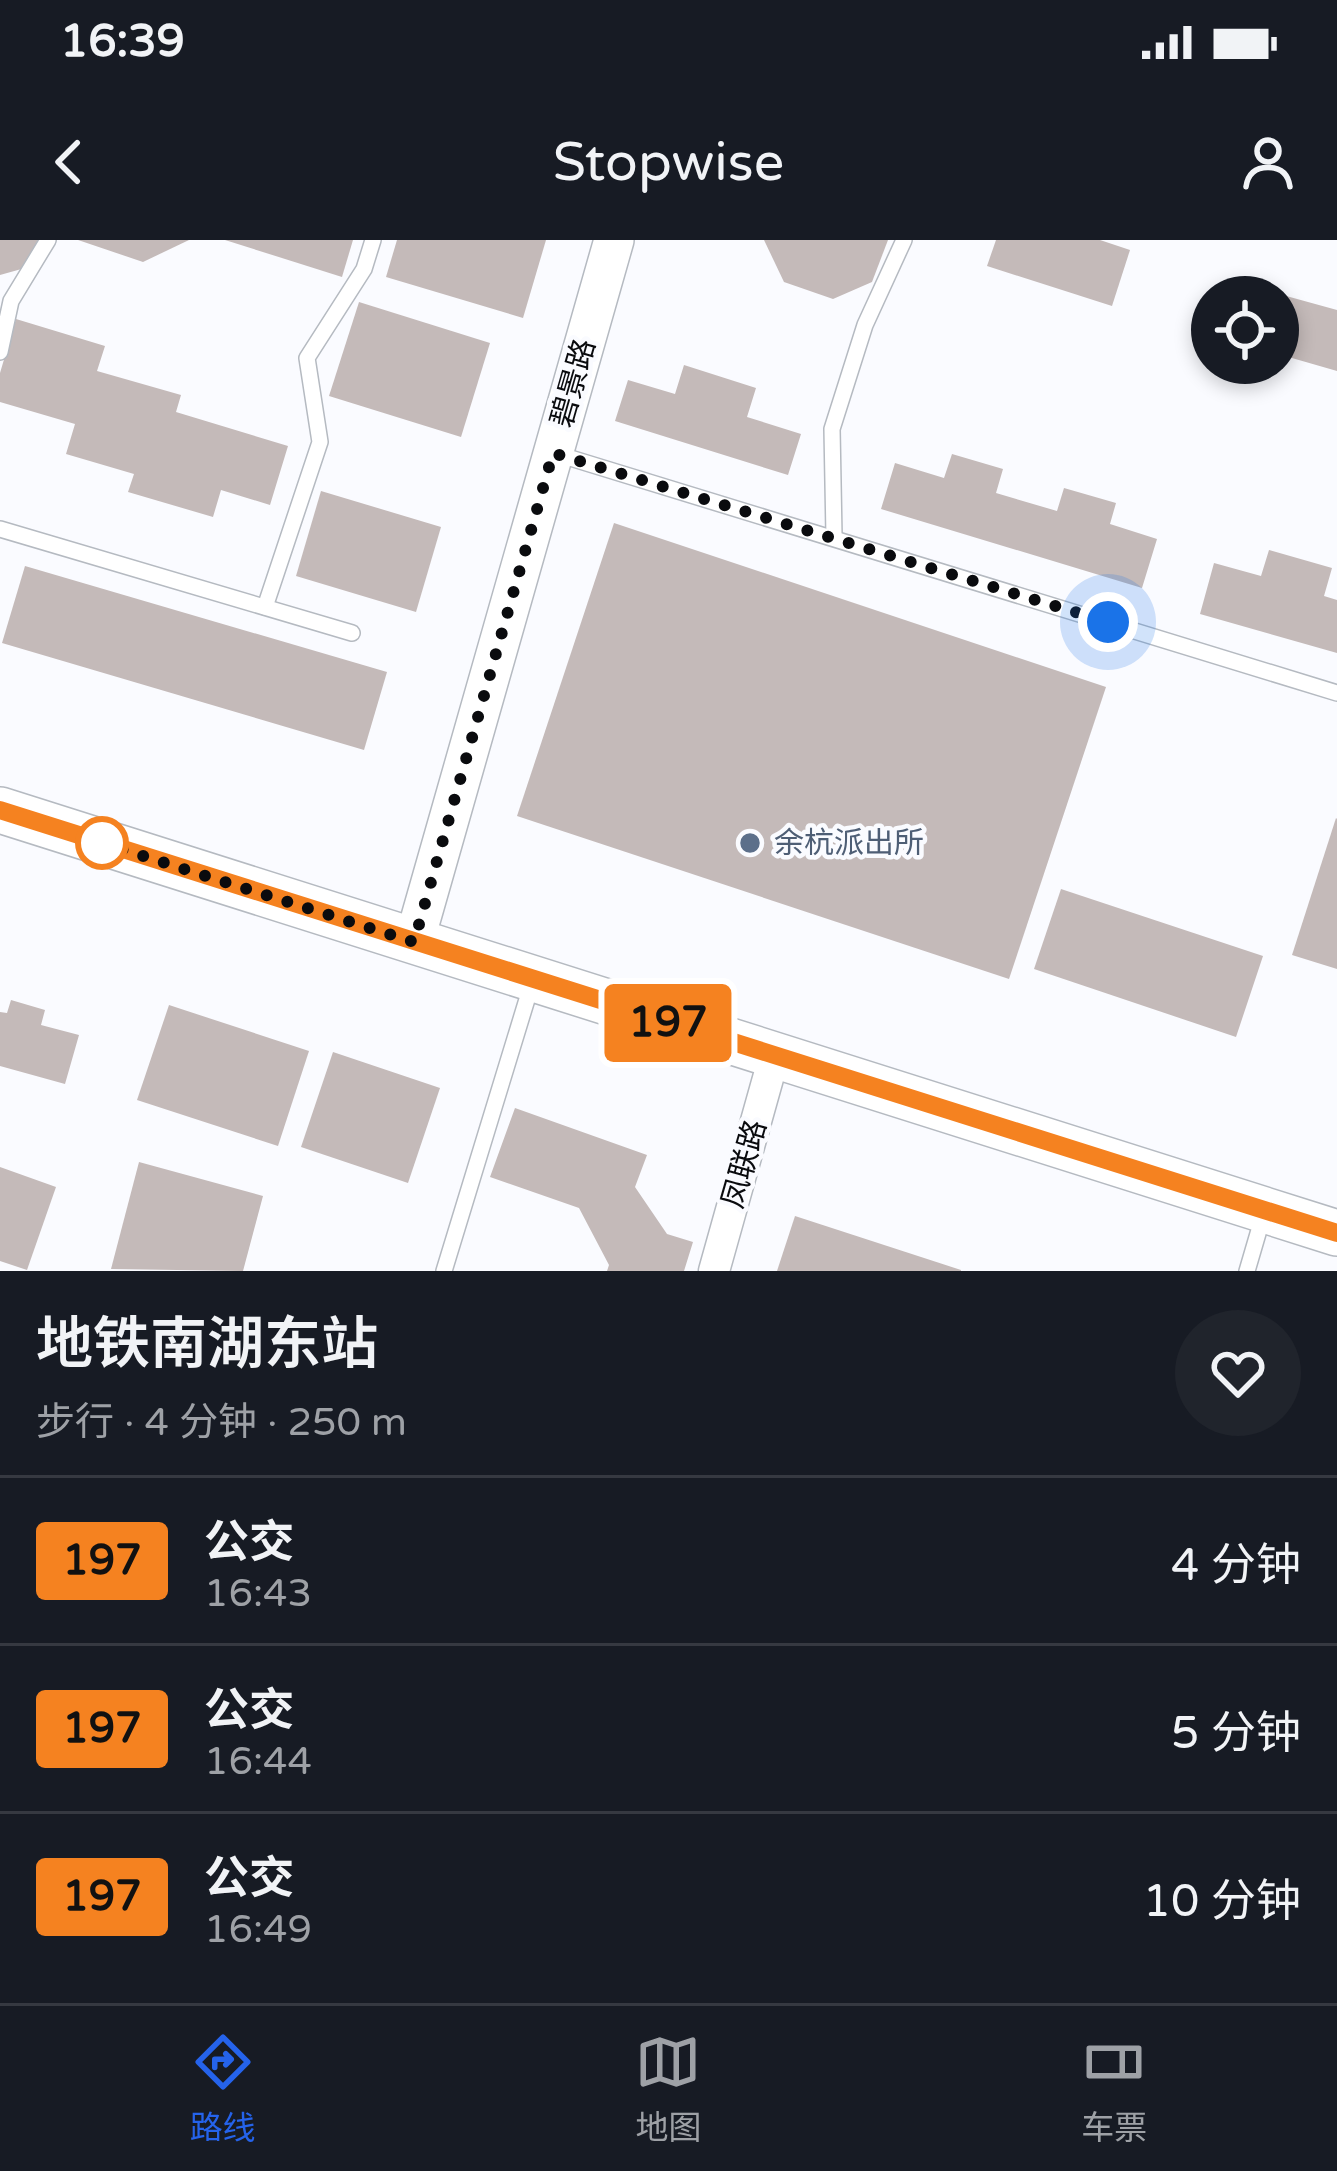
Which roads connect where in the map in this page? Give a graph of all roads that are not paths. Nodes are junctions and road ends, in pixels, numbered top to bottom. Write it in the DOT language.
graph roads {
  1 [pos="48,240"];
  2 [pos="373,240"];
  3 [pos="614,240"];
  4 [pos="904,240"];
  5 [pos="0,352"];
  6 [pos="553,453"];
  7 [pos="0,529"];
  8 [pos="834,536"];
  9 [pos="265,607"];
  10 [pos="352,633"];
  11 [pos="1337,693"];
  12 [pos="0,810"];
  13 [pos="414,942"];
  14 [pos="532,980"];
  15 [pos="774,1057"];
  16 [pos="1265,1210"];
  17 [pos="1337,1233"];
  18 [pos="444,1271"];
  19 [pos="714,1271"];
  20 [pos="1247,1271"];
  1 -- 5 [label="lane"];
  2 -- 9 [label="lane"];
  3 -- 6 [label="street, 碧景路"];
  4 -- 8 [label="lane"];
  6 -- 8 [label="lane"];
  6 -- 13 [label="street, 碧景路"];
  7 -- 9 [label="lane"];
  8 -- 11 [label="lane"];
  9 -- 10 [label="lane"];
  12 -- 13 [label="main road"];
  13 -- 14 [label="main road"];
  14 -- 15 [label="main road"];
  14 -- 18 [label="lane"];
  15 -- 16 [label="main road"];
  15 -- 19 [label="street, 凤联路"];
  16 -- 17 [label="main road"];
  16 -- 20 [label="lane"];
}
